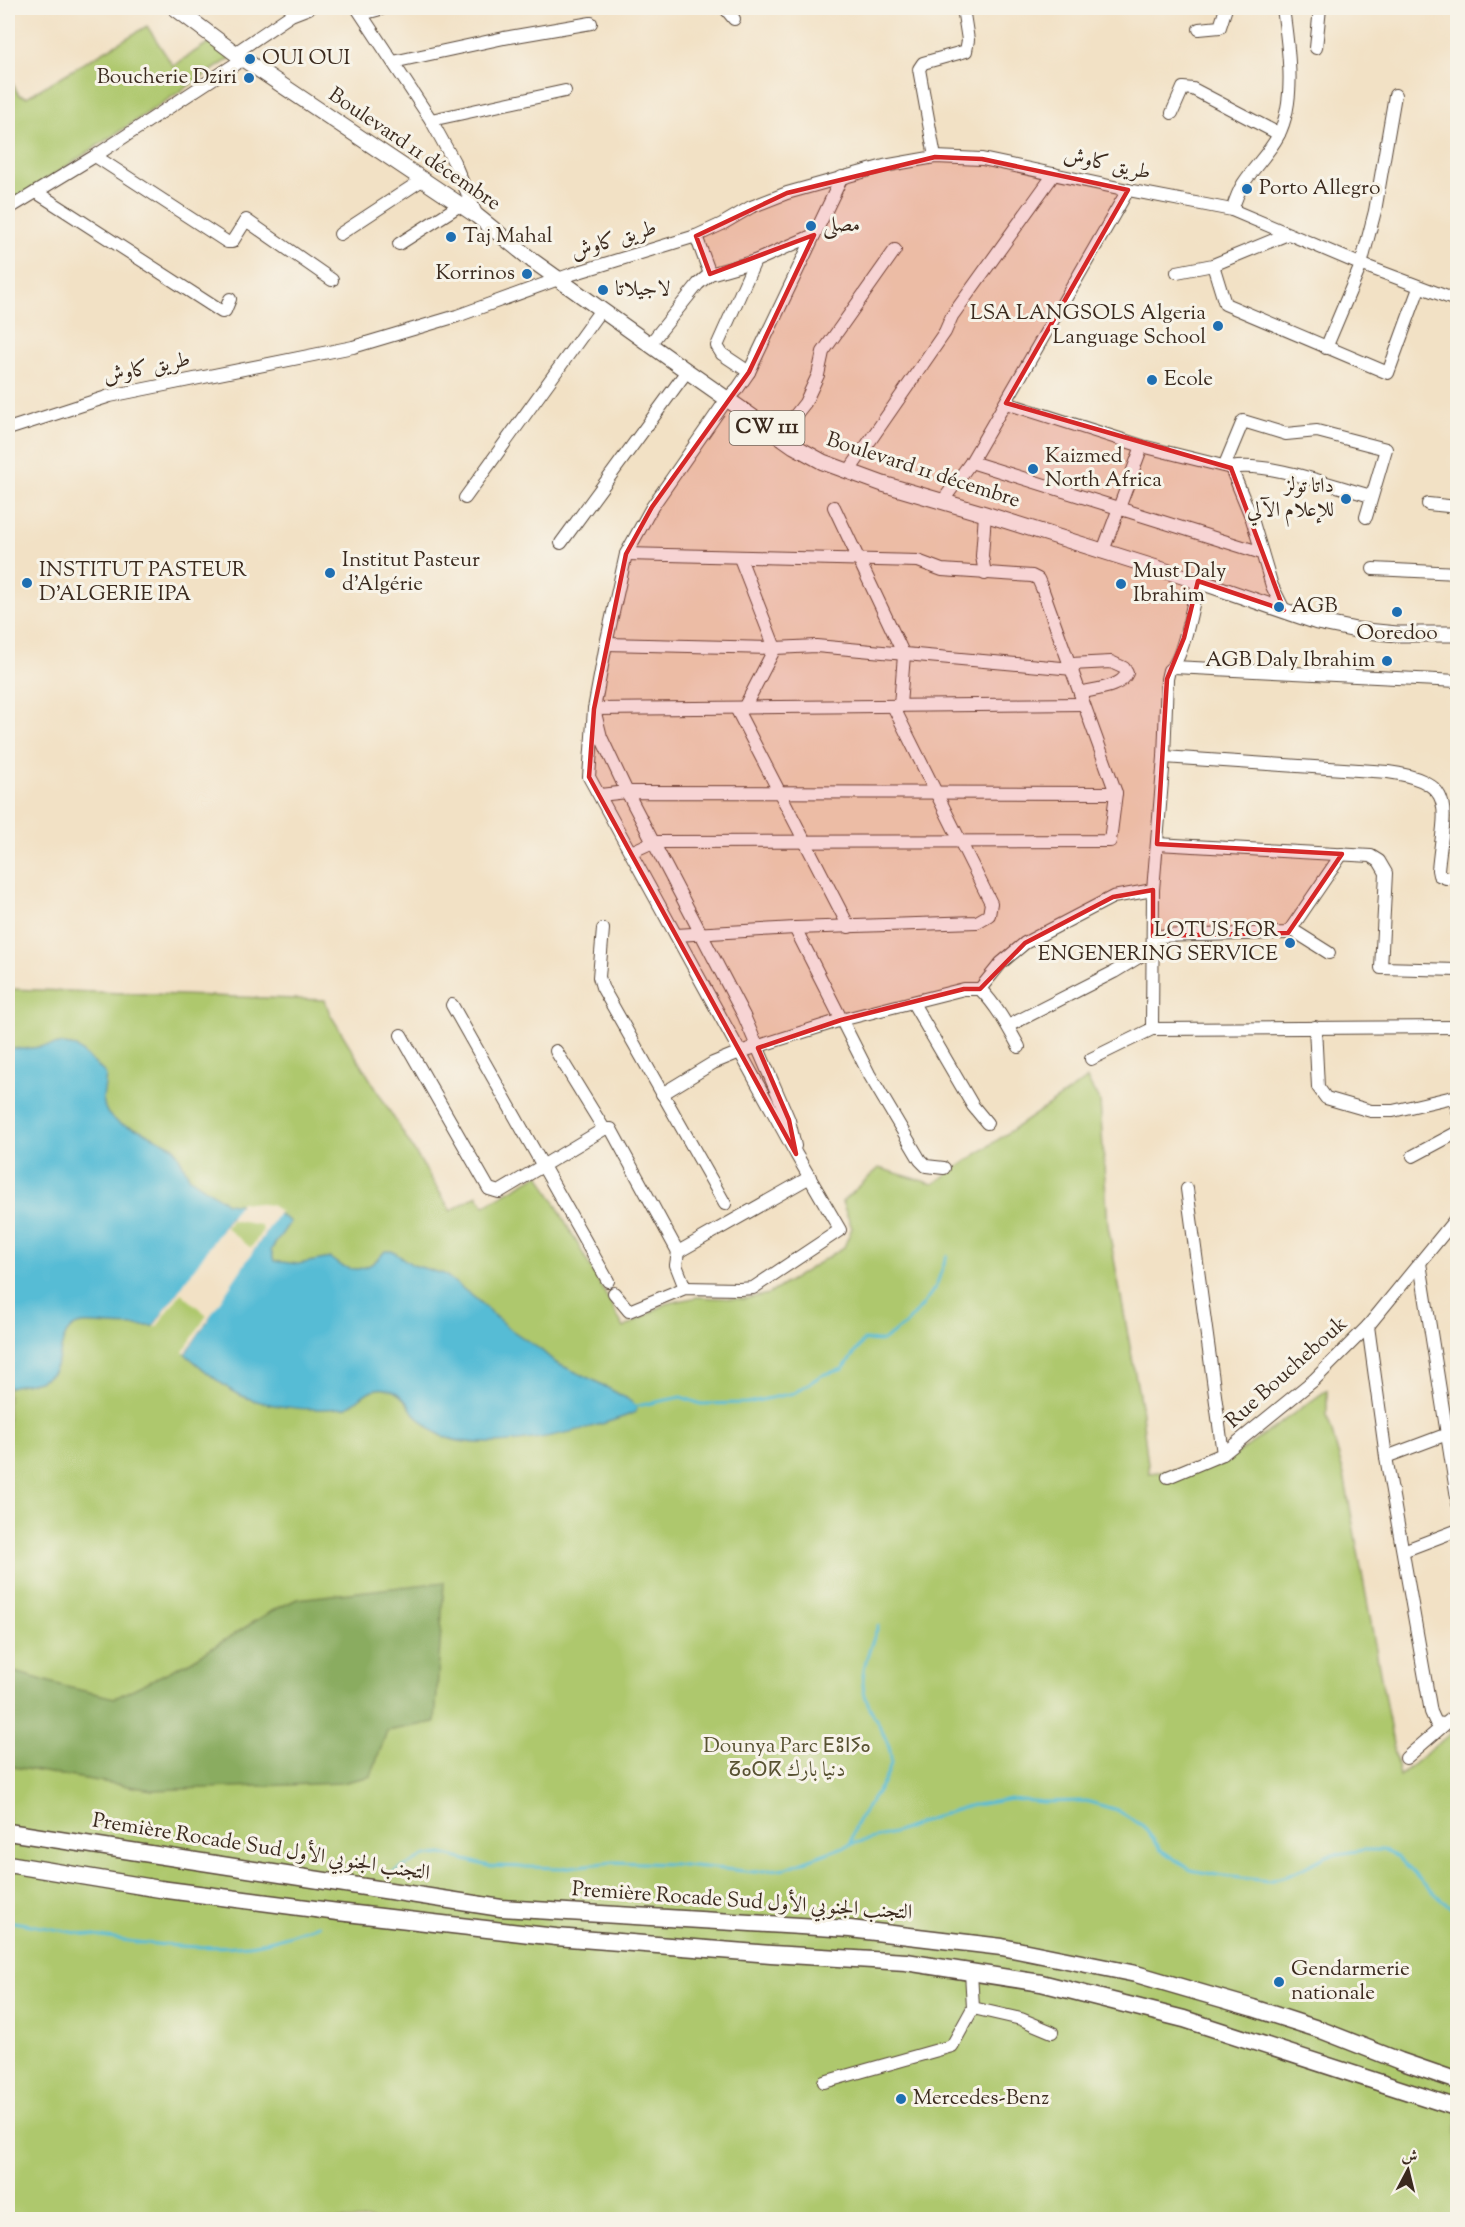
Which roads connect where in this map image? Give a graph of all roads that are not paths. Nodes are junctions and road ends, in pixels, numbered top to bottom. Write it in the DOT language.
graph roads {
  1 [pos="175,8"];
  2 [pos="309,8"];
  3 [pos="384,8"];
  4 [pos="726,8"];
  5 [pos="963,8"];
  6 [pos="1226,8"];
  7 [pos="1283,8"];
  8 [pos="1309,8"];
  9 [pos="1320,8"];
  10 [pos="360,11"];
  11 [pos="734,19"];
  12 [pos="591,23"];
  13 [pos="1199,29"];
  14 [pos="1316,48"];
  15 [pos="239,56"];
  16 [pos="393,62"];
  17 [pos="565,91"];
  18 [pos="1395,95"];
  19 [pos="1172,113"];
  20 [pos="430,120"];
  21 [pos="1279,134"];
  22 [pos="94,156"];
  23 [pos="935,157"];
  24 [pos="1054,174"];
  25 [pos="843,177"];
  26 [pos="422,180"];
  27 [pos="1128,190"];
  28 [pos="36,192"];
  29 [pos="460,205"];
  30 [pos="8,209"];
  31 [pos="1232,210"];
  32 [pos="477,216"];
  33 [pos="340,234"];
  34 [pos="1287,234"];
  35 [pos="814,235"];
  36 [pos="696,236"];
  37 [pos="399,244"];
  38 [pos="895,250"];
  39 [pos="755,261"];
  40 [pos="1213,265"];
  41 [pos="1360,265"];
  42 [pos="1177,272"];
  43 [pos="710,274"];
  44 [pos="558,279"];
  45 [pos="332,280"];
  46 [pos="1419,288"];
  47 [pos="230,299"];
  48 [pos="1458,301"];
  49 [pos="600,311"];
  50 [pos="650,344"];
  51 [pos="1326,348"];
  52 [pos="687,372"];
  53 [pos="749,372"];
  54 [pos="727,399"];
  55 [pos="1006,403"];
  56 [pos="8,429"];
  57 [pos="779,436"];
  58 [pos="1142,446"];
  59 [pos="971,462"];
  60 [pos="1231,468"];
  61 [pos="849,471"];
  62 [pos="1371,496"];
  63 [pos="465,498"];
  64 [pos="942,502"];
  65 [pos="1428,504"];
  66 [pos="834,507"];
  67 [pos="1458,507"];
  68 [pos="1120,508"];
  69 [pos="985,514"];
  70 [pos="1366,517"];
  71 [pos="561,543"];
  72 [pos="1103,551"];
  73 [pos="1262,553"];
  74 [pos="626,554"];
  75 [pos="741,558"];
  76 [pos="860,560"];
  77 [pos="1374,569"];
  78 [pos="1458,573"];
  79 [pos="984,574"];
  80 [pos="1198,581"];
  81 [pos="1284,610"];
  82 [pos="1458,634"];
  83 [pos="606,644"];
  84 [pos="776,648"];
  85 [pos="904,655"];
  86 [pos="1072,667"];
  87 [pos="1174,667"];
  88 [pos="1458,681"];
  89 [pos="1081,698"];
  90 [pos="896,706"];
  91 [pos="740,708"];
  92 [pos="594,709"];
  93 [pos="1164,757"];
  94 [pos="627,792"];
  95 [pos="1116,793"];
  96 [pos="779,794"];
  97 [pos="935,794"];
  98 [pos="600,795"];
  99 [pos="805,841"];
  100 [pos="960,841"];
  101 [pos="653,842"];
  102 [pos="1157,844"];
  103 [pos="631,852"];
  104 [pos="1342,854"];
  105 [pos="1458,878"];
  106 [pos="1153,890"];
  107 [pos="849,927"];
  108 [pos="795,928"];
  109 [pos="603,929"];
  110 [pos="1291,929"];
  111 [pos="702,934"];
  112 [pos="676,935"];
  113 [pos="1153,942"];
  114 [pos="1329,953"];
  115 [pos="1458,970"];
  116 [pos="980,989"];
  117 [pos="913,1003"];
  118 [pos="452,1005"];
  119 [pos="841,1020"];
  120 [pos="1008,1026"];
  121 [pos="1315,1027"];
  122 [pos="1458,1027"];
  123 [pos="1152,1029"];
  124 [pos="401,1035"];
  125 [pos="1019,1047"];
  126 [pos="758,1048"];
  127 [pos="556,1051"];
  128 [pos="740,1053"];
  129 [pos="1091,1059"];
  130 [pos="662,1094"];
  131 [pos="1458,1111"];
  132 [pos="987,1123"];
  133 [pos="604,1129"];
  134 [pos="1458,1132"];
  135 [pos="796,1154"];
  136 [pos="1413,1156"];
  137 [pos="543,1166"];
  138 [pos="944,1168"];
  139 [pos="810,1177"];
  140 [pos="1187,1189"];
  141 [pos="725,1204"];
  142 [pos="1458,1216"];
  143 [pos="678,1252"];
  144 [pos="1420,1263"];
  145 [pos="608,1281"];
  146 [pos="685,1288"];
  147 [pos="614,1293"];
  148 [pos="1368,1326"];
  149 [pos="1458,1430"];
  150 [pos="1446,1436"];
  151 [pos="1223,1454"];
  152 [pos="1386,1457"];
  153 [pos="1168,1477"];
  154 [pos="1458,1504"];
  155 [pos="1458,1530"];
  156 [pos="1403,1551"];
  157 [pos="1458,1713"];
  158 [pos="1444,1724"];
  159 [pos="1406,1758"];
  160 [pos="8,1832"];
  161 [pos="8,1864"];
  162 [pos="970,1972"];
  163 [pos="973,2008"];
  164 [pos="1052,2032"];
  165 [pos="1458,2081"];
  166 [pos="825,2082"];
  167 [pos="1458,2108"];
  1 -- 15 [label="main road, Boulevard 11 décembre / CW 111"];
  2 -- 15 [label="street"];
  3 -- 10 [label="street"];
  4 -- 11 [label="street"];
  5 -- 23 [label="street"];
  6 -- 13 [label="street"];
  7 -- 21 [label="street"];
  8 -- 9 [label="street"];
  9 -- 14 [label="street"];
  10 -- 16 [label="street"];
  12 -- 16 [label="street"];
  15 -- 22 [label="street"];
  15 -- 26 [label="main road, Boulevard 11 décembre / CW 111"];
  16 -- 20 [label="street"];
  17 -- 20 [label="street"];
  18 -- 41 [label="street"];
  19 -- 21 [label="street"];
  20 -- 32 [label="street"];
  21 -- 31 [label="street"];
  22 -- 28 [label="street"];
  22 -- 45 [label="street"];
  23 -- 24 [label="street, طريق كاوش"];
  23 -- 25 [label="street, طريق كاوش"];
  24 -- 27 [label="street, طريق كاوش"];
  24 -- 61 [label="street"];
  25 -- 35 [label="street"];
  25 -- 36 [label="street, طريق كاوش"];
  26 -- 29 [label="main road, Boulevard 11 décembre / CW 111"];
  26 -- 33 [label="street"];
  27 -- 31 [label="street, طريق كاوش"];
  27 -- 55 [label="street"];
  28 -- 30 [label="street"];
  28 -- 47 [label="street"];
  29 -- 32 [label="main road, Boulevard 11 décembre / CW 111"];
  29 -- 37 [label="street"];
  31 -- 34 [label="street, طريق كاوش"];
  32 -- 44 [label="main road, Boulevard 11 décembre / CW 111"];
  34 -- 40 [label="street"];
  34 -- 41 [label="street, طريق كاوش"];
  35 -- 39 [label="street"];
  35 -- 53 [label="street"];
  36 -- 43 [label="street"];
  36 -- 44 [label="street, طريق كاوش"];
  38 -- 57 [label="street"];
  39 -- 43 [label="street"];
  39 -- 53 [label="street"];
  40 -- 42 [label="street"];
  40 -- 51 [label="street"];
  41 -- 46 [label="street, طريق كاوش"];
  41 -- 51 [label="street"];
  43 -- 50 [label="street"];
  44 -- 49 [label="main road, Boulevard 11 décembre / CW 111"];
  44 -- 56 [label="street, طريق كاوش"];
  46 -- 48 [label="street, طريق كاوش"];
  46 -- 51 [label="street"];
  49 -- 50 [label="main road, Boulevard 11 décembre / CW 111"];
  49 -- 63 [label="street"];
  50 -- 52 [label="main road, Boulevard 11 décembre / CW 111"];
  52 -- 54 [label="main road, Boulevard 11 décembre / CW 111"];
  52 -- 71 [label="street"];
  53 -- 54 [label="street"];
  54 -- 57 [label="main road, Boulevard 11 décembre / CW 111"];
  54 -- 74 [label="street"];
  55 -- 58 [label="street"];
  55 -- 59 [label="street"];
  57 -- 61 [label="main road, Boulevard 11 décembre / CW 111"];
  58 -- 60 [label="street"];
  58 -- 68 [label="street"];
  59 -- 64 [label="street"];
  59 -- 68 [label="street"];
  60 -- 62 [label="street"];
  60 -- 62 [label="street"];
  60 -- 73 [label="street"];
  61 -- 64 [label="main road, Boulevard 11 décembre / CW 111"];
  62 -- 70 [label="street"];
  64 -- 69 [label="main road, Boulevard 11 décembre / CW 111"];
  65 -- 67 [label="street"];
  66 -- 76 [label="street"];
  68 -- 72 [label="street"];
  68 -- 73 [label="street"];
  69 -- 72 [label="main road, Boulevard 11 décembre / CW 111"];
  69 -- 79 [label="street"];
  72 -- 80 [label="main road, Boulevard 11 décembre / CW 111"];
  73 -- 81 [label="street"];
  74 -- 75 [label="street"];
  74 -- 83 [label="street"];
  75 -- 76 [label="street"];
  75 -- 84 [label="street"];
  76 -- 79 [label="street"];
  76 -- 85 [label="street"];
  77 -- 78 [label="street"];
  79 -- 86 [label="street"];
  80 -- 81 [label="main road, Boulevard 11 décembre / CW 111"];
  80 -- 87 [label="street"];
  81 -- 82 [label="main road, Boulevard 11 décembre / CW 111"];
  83 -- 84 [label="street"];
  83 -- 92 [label="street"];
  84 -- 85 [label="street"];
  84 -- 91 [label="street"];
  85 -- 86 [label="street"];
  85 -- 90 [label="street"];
  86 -- 89 [label="street"];
  86 -- 89 [label="street"];
  87 -- 88 [label="street"];
  87 -- 93 [label="street"];
  89 -- 90 [label="street"];
  89 -- 95 [label="street"];
  90 -- 91 [label="street"];
  90 -- 97 [label="street"];
  91 -- 92 [label="street"];
  91 -- 96 [label="street"];
  92 -- 94 [label="street"];
  92 -- 98 [label="street"];
  93 -- 102 [label="street"];
  93 -- 105 [label="street"];
  94 -- 96 [label="street"];
  94 -- 98 [label="street"];
  94 -- 101 [label="street"];
  95 -- 97 [label="street"];
  95 -- 100 [label="street"];
  96 -- 97 [label="street"];
  96 -- 99 [label="street"];
  97 -- 100 [label="street"];
  98 -- 103 [label="street"];
  99 -- 100 [label="street"];
  99 -- 101 [label="street"];
  99 -- 107 [label="street"];
  100 -- 107 [label="street"];
  101 -- 103 [label="street"];
  101 -- 111 [label="street"];
  102 -- 104 [label="street"];
  102 -- 106 [label="street"];
  103 -- 112 [label="street"];
  104 -- 110 [label="street"];
  104 -- 115 [label="street"];
  106 -- 113 [label="street"];
  106 -- 116 [label="street"];
  107 -- 108 [label="street"];
  108 -- 111 [label="street"];
  108 -- 119 [label="street"];
  109 -- 130 [label="street"];
  110 -- 113 [label="street"];
  110 -- 114 [label="street"];
  111 -- 112 [label="street"];
  111 -- 126 [label="street"];
  112 -- 128 [label="street"];
  113 -- 120 [label="street"];
  113 -- 123 [label="street"];
  116 -- 117 [label="street"];
  116 -- 120 [label="street"];
  117 -- 119 [label="street"];
  117 -- 132 [label="street"];
  118 -- 137 [label="street"];
  119 -- 126 [label="street"];
  119 -- 138 [label="street"];
  120 -- 125 [label="street"];
  121 -- 122 [label="street"];
  121 -- 123 [label="street"];
  121 -- 131 [label="street"];
  123 -- 129 [label="street"];
  124 -- 137 [label="street"];
  126 -- 128 [label="street"];
  126 -- 135 [label="street"];
  127 -- 133 [label="street"];
  128 -- 130 [label="street"];
  128 -- 135 [label="street"];
  130 -- 141 [label="street"];
  133 -- 137 [label="street"];
  133 -- 143 [label="street"];
  134 -- 136 [label="street"];
  135 -- 139 [label="street"];
  137 -- 145 [label="street"];
  139 -- 143 [label="street"];
  139 -- 146 [label="street"];
  140 -- 151 [label="street"];
  142 -- 144 [label="street, Rue Bouchebouk"];
  143 -- 146 [label="street"];
  144 -- 148 [label="street, Rue Bouchebouk"];
  144 -- 150 [label="street"];
  146 -- 147 [label="street"];
  148 -- 151 [label="street, Rue Bouchebouk"];
  148 -- 152 [label="street"];
  149 -- 150 [label="street"];
  150 -- 152 [label="street"];
  150 -- 154 [label="street"];
  151 -- 153 [label="street, Rue Bouchebouk"];
  152 -- 156 [label="street"];
  155 -- 156 [label="street"];
  156 -- 158 [label="street"];
  157 -- 158 [label="street"];
  158 -- 159 [label="street"];
  160 -- 165 [label="highway, Première Rocade Sud التجنب الجنوبي الأول"];
  161 -- 162 [label="highway"];
  162 -- 163 [label="street"];
  162 -- 167 [label="highway"];
  163 -- 164 [label="street"];
  163 -- 166 [label="street"];
}
